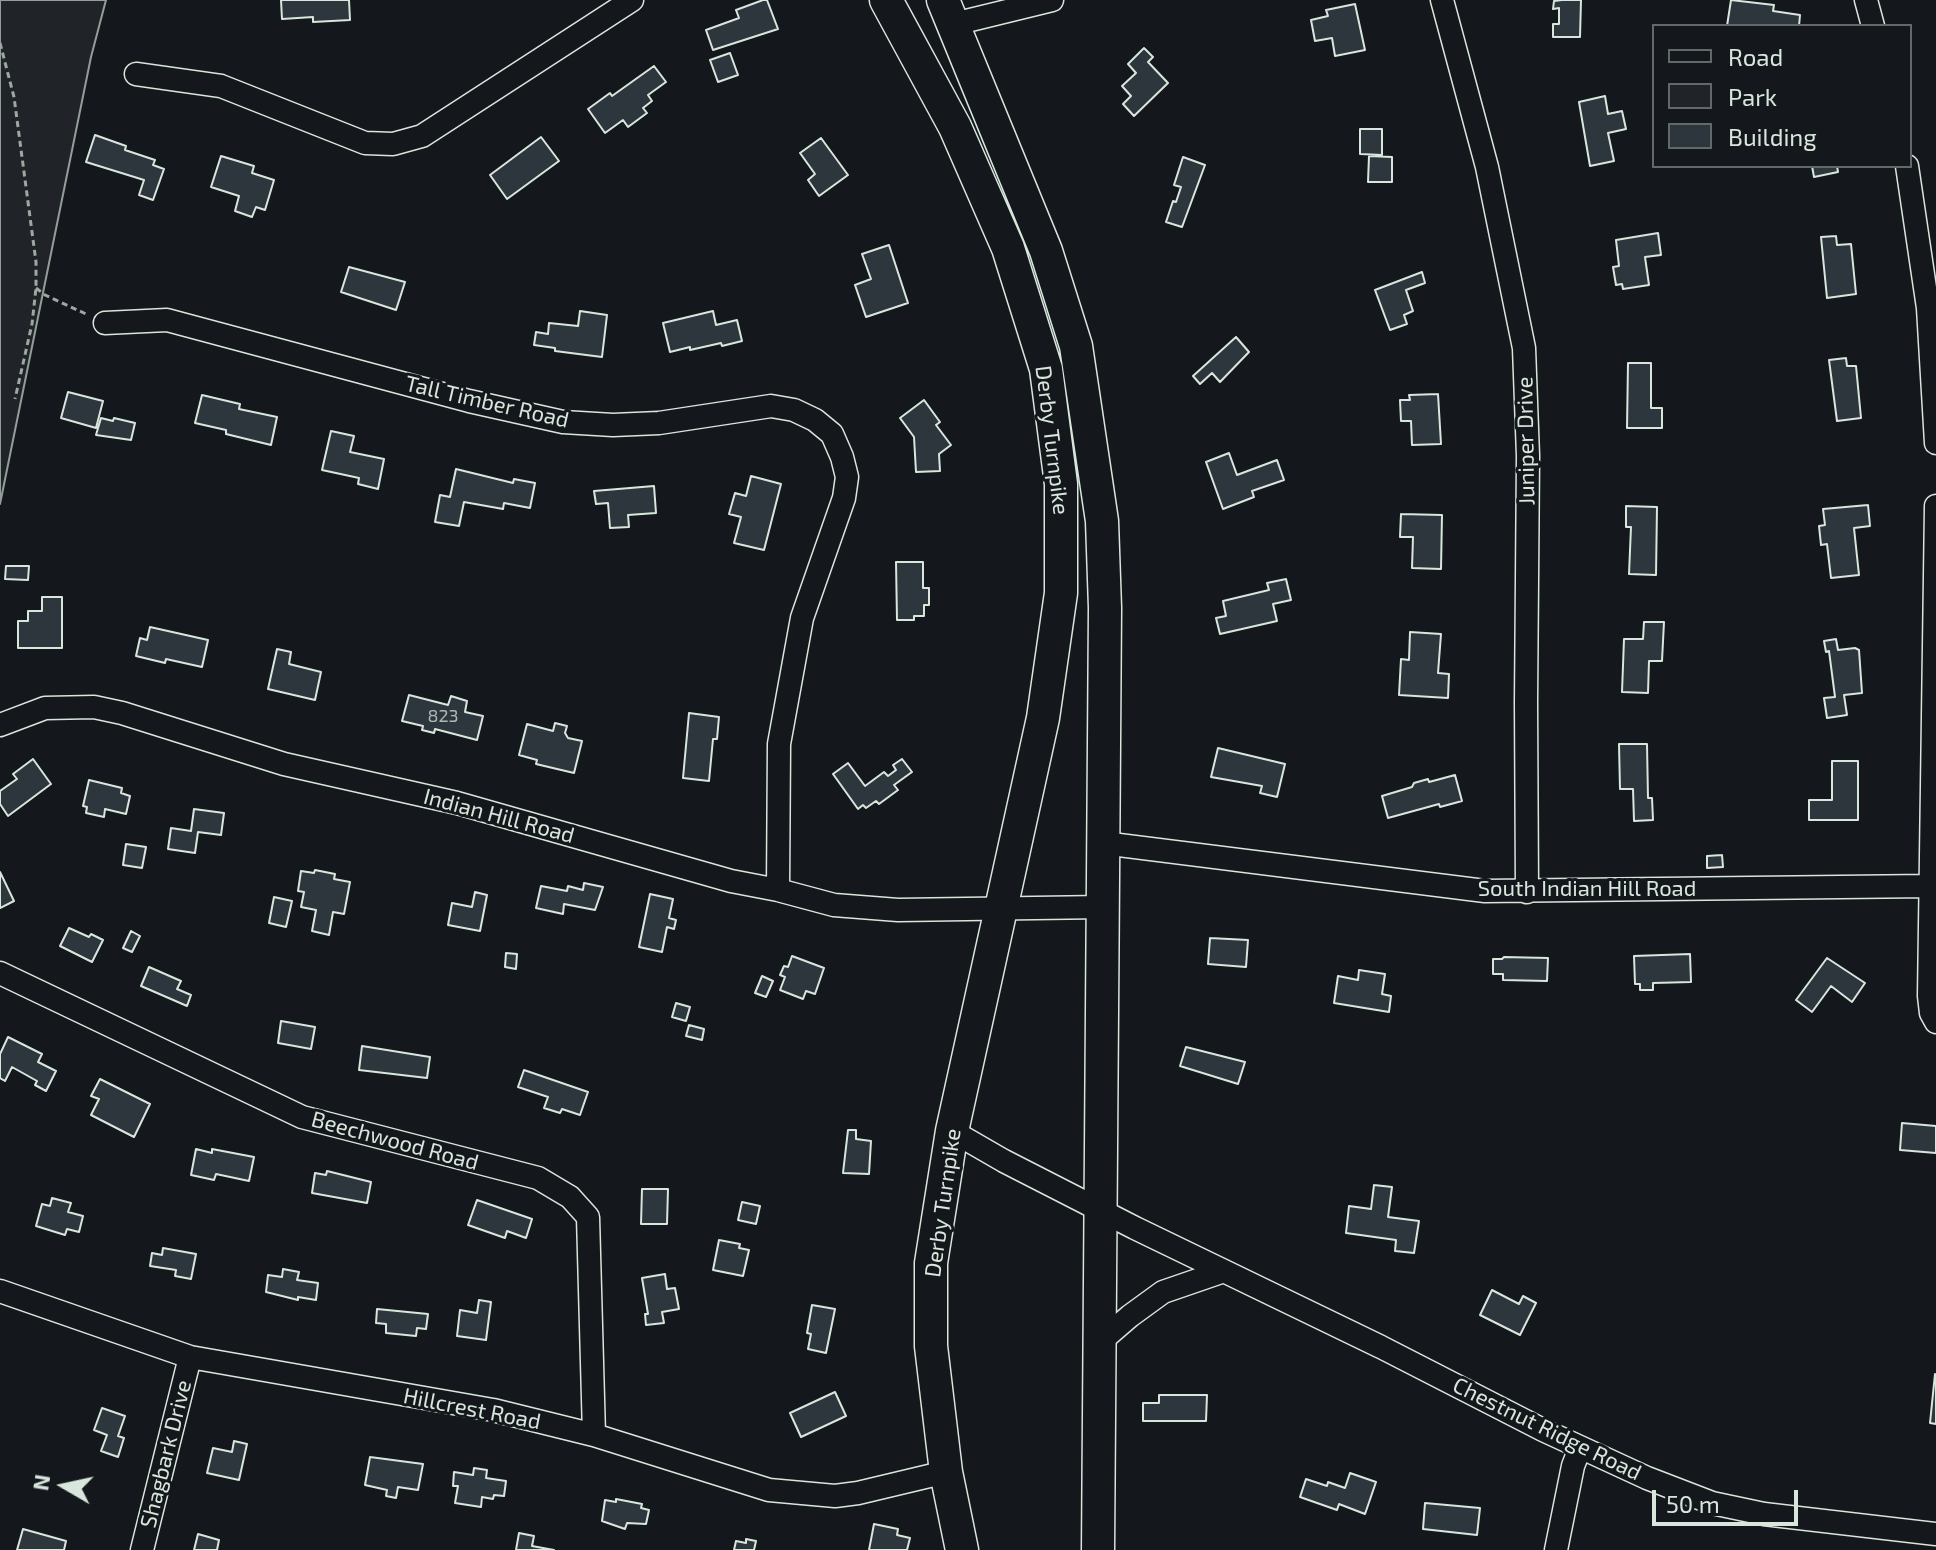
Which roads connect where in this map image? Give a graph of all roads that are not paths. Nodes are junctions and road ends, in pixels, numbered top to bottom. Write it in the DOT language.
graph roads {
  1 [pos="632,0"];
  2 [pos="886,0"];
  3 [pos="1052,0"];
  4 [pos="1442,0"];
  5 [pos="1866,0"];
  6 [pos="948,12"];
  7 [pos="1872,24"];
  8 [pos="136,74"];
  9 [pos="1907,168"];
  10 [pos="1932,308"];
  11 [pos="105,323"];
  12 [pos="1936,443"];
  13 [pos="1936,506"];
  14 [pos="0,725"];
  15 [pos="1103,843"];
  16 [pos="1929,886"];
  17 [pos="778,890"];
  18 [pos="1527,892"];
  19 [pos="1003,907"];
  20 [pos="1103,907"];
  21 [pos="0,973"];
  22 [pos="1936,1022"];
  23 [pos="952,1131"];
  24 [pos="1101,1210"];
  25 [pos="1224,1271"];
  26 [pos="0,1291"];
  27 [pos="1101,1341"];
  28 [pos="190,1357"];
  29 [pos="594,1435"];
  30 [pos="1580,1448"];
  31 [pos="946,1472"];
  32 [pos="1936,1534"];
  33 [pos="142,1550"];
  34 [pos="962,1550"];
  35 [pos="1098,1550"];
  36 [pos="1556,1550"];
  1 -- 8 [label="street"];
  2 -- 19 [label="highway, Derby Turnpike"];
  3 -- 6 [label="street"];
  4 -- 18 [label="street, Juniper Drive"];
  5 -- 7 [label="street"];
  6 -- 15 [label="highway, Derby Turnpike"];
  9 -- 10 [label="street"];
  10 -- 12 [label="street"];
  11 -- 17 [label="street, Tall Timber Road"];
  13 -- 16 [label="street"];
  14 -- 17 [label="street, Indian Hill Road"];
  15 -- 18 [label="street, South Indian Hill Road"];
  15 -- 20 [label="highway, Derby Turnpike"];
  16 -- 18 [label="street, South Indian Hill Road"];
  16 -- 22 [label="street"];
  17 -- 19 [label="street, Indian Hill Road"];
  19 -- 20 [label="street"];
  19 -- 23 [label="highway, Derby Turnpike"];
  20 -- 24 [label="highway, Derby Turnpike"];
  21 -- 29 [label="street, Beechwood Road"];
  23 -- 24 [label="street, Chestnut Ridge Road"];
  23 -- 31 [label="highway, Derby Turnpike"];
  24 -- 25 [label="street, Chestnut Ridge Road"];
  24 -- 27 [label="highway, Derby Turnpike"];
  25 -- 27 [label="street"];
  25 -- 30 [label="street, Chestnut Ridge Road"];
  26 -- 28 [label="street, Hillcrest Road"];
  27 -- 35 [label="highway, Derby Turnpike"];
  28 -- 29 [label="street, Hillcrest Road"];
  28 -- 33 [label="street, Shagbark Drive"];
  29 -- 31 [label="street, Hillcrest Road"];
  30 -- 32 [label="street, Chestnut Ridge Road"];
  30 -- 36 [label="street"];
  31 -- 34 [label="highway, Derby Turnpike"];
}
